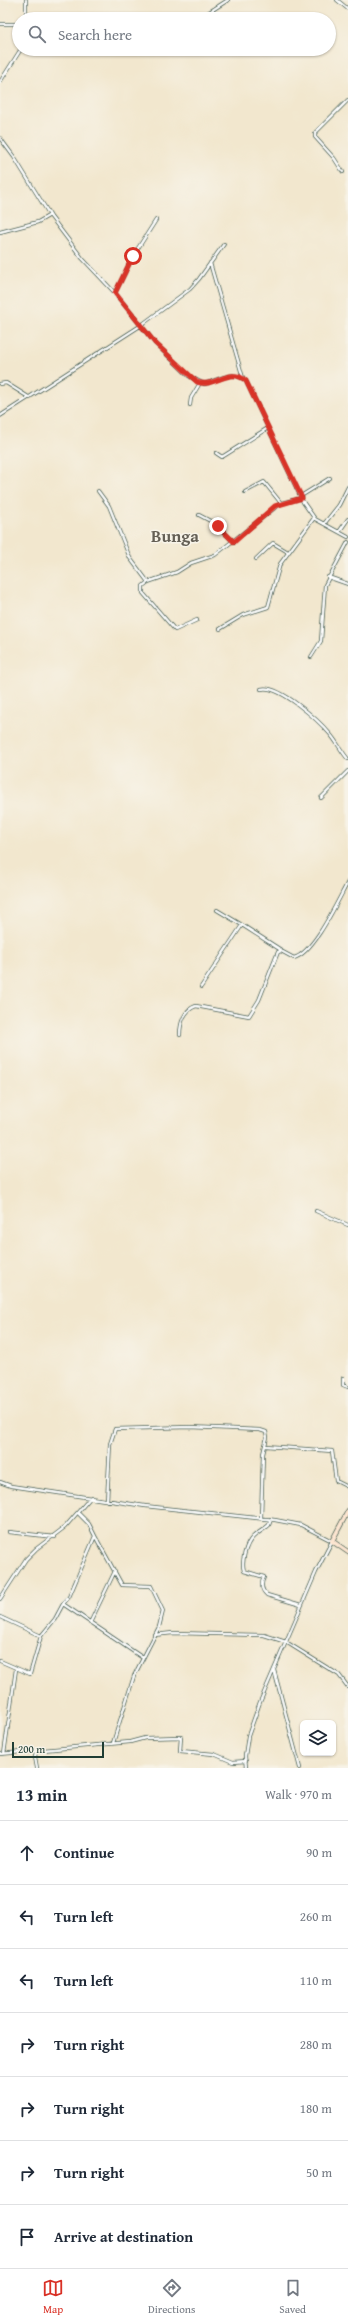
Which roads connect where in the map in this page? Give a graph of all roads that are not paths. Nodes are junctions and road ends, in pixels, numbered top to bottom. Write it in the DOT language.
graph roads {
  1 [pos="26,0"];
  2 [pos="228,0"];
  3 [pos="337,0"];
  4 [pos="348,9"];
  5 [pos="212,11"];
  6 [pos="26,12"];
  7 [pos="0,24"];
  8 [pos="12,24"];
  9 [pos="17,56"];
  10 [pos="0,82"];
  11 [pos="348,100"];
  12 [pos="0,138"];
  13 [pos="343,172"];
  14 [pos="50,215"];
  15 [pos="156,220"];
  16 [pos="0,232"];
  17 [pos="224,244"];
  18 [pos="210,263"];
  19 [pos="115,293"];
  20 [pos="140,326"];
  21 [pos="244,378"];
  22 [pos="200,383"];
  23 [pos="0,384"];
  24 [pos="30,398"];
  25 [pos="190,404"];
  26 [pos="0,416"];
  27 [pos="268,428"];
  28 [pos="216,453"];
  29 [pos="330,478"];
  30 [pos="348,487"];
  31 [pos="98,491"];
  32 [pos="245,492"];
  33 [pos="301,497"];
  34 [pos="281,503"];
  35 [pos="199,515"];
  36 [pos="314,518"];
  37 [pos="348,519"];
  38 [pos="324,524"];
  39 [pos="339,532"];
  40 [pos="348,537"];
  41 [pos="234,542"];
  42 [pos="348,542"];
  43 [pos="288,552"];
  44 [pos="256,559"];
  45 [pos="328,577"];
  46 [pos="148,582"];
  47 [pos="348,584"];
  48 [pos="197,620"];
  49 [pos="220,629"];
  50 [pos="310,657"];
  51 [pos="261,689"];
  52 [pos="348,759"];
  53 [pos="348,771"];
  54 [pos="321,798"];
  55 [pos="348,882"];
  56 [pos="216,910"];
  57 [pos="242,926"];
  58 [pos="281,951"];
  59 [pos="201,988"];
  60 [pos="180,1035"];
  61 [pos="316,1211"];
  62 [pos="348,1225"];
  63 [pos="343,1378"];
  64 [pos="348,1387"];
  65 [pos="266,1446"];
  66 [pos="0,1482"];
  67 [pos="348,1488"];
  68 [pos="91,1497"];
  69 [pos="107,1501"];
  70 [pos="348,1511"];
  71 [pos="78,1514"];
  72 [pos="261,1518"];
  73 [pos="271,1519"];
  74 [pos="9,1532"];
  75 [pos="95,1536"];
  76 [pos="55,1537"];
  77 [pos="332,1541"];
  78 [pos="348,1552"];
  79 [pos="115,1571"];
  80 [pos="0,1599"];
  81 [pos="63,1604"];
  82 [pos="301,1605"];
  83 [pos="0,1617"];
  84 [pos="90,1623"];
  85 [pos="153,1635"];
  86 [pos="41,1636"];
  87 [pos="286,1642"];
  88 [pos="143,1658"];
  89 [pos="0,1661"];
  90 [pos="16,1669"];
  91 [pos="274,1670"];
  92 [pos="348,1687"];
  93 [pos="112,1744"];
  94 [pos="36,1751"];
  95 [pos="0,1754"];
  96 [pos="4,1754"];
  97 [pos="246,1761"];
  98 [pos="37,1768"];
  99 [pos="246,1768"];
  100 [pos="300,1768"];
  1 -- 6 [label="street"];
  2 -- 5 [label="street"];
  3 -- 4 [label="street"];
  7 -- 8 [label="street"];
  9 -- 10 [label="street"];
  11 -- 13 [label="street"];
  12 -- 14 [label="street"];
  14 -- 16 [label="street"];
  14 -- 19 [label="street"];
  15 -- 19 [label="street"];
  17 -- 18 [label="street"];
  18 -- 20 [label="street"];
  18 -- 21 [label="street"];
  19 -- 20 [label="street"];
  20 -- 22 [label="street"];
  20 -- 24 [label="street"];
  21 -- 22 [label="street"];
  21 -- 27 [label="street"];
  22 -- 25 [label="street"];
  23 -- 24 [label="street"];
  24 -- 26 [label="street"];
  27 -- 28 [label="street"];
  27 -- 33 [label="street"];
  29 -- 33 [label="street"];
  30 -- 38 [label="street"];
  31 -- 46 [label="street"];
  32 -- 34 [label="street"];
  33 -- 34 [label="street"];
  33 -- 36 [label="street"];
  34 -- 41 [label="street"];
  35 -- 41 [label="street"];
  36 -- 38 [label="street"];
  36 -- 43 [label="street"];
  37 -- 39 [label="street"];
  38 -- 39 [label="street"];
  39 -- 40 [label="street"];
  41 -- 46 [label="street"];
  42 -- 45 [label="street"];
  43 -- 44 [label="street"];
  43 -- 49 [label="street"];
  45 -- 47 [label="street"];
  45 -- 50 [label="street"];
  46 -- 48 [label="street"];
  51 -- 52 [label="street"];
  53 -- 54 [label="street"];
  55 -- 58 [label="street"];
  56 -- 57 [label="street"];
  57 -- 58 [label="street"];
  57 -- 59 [label="street"];
  58 -- 60 [label="street"];
  61 -- 62 [label="street"];
  63 -- 64 [label="street"];
  65 -- 67 [label="street"];
  65 -- 69 [label="street"];
  65 -- 72 [label="street"];
  66 -- 68 [label="street"];
  68 -- 69 [label="street"];
  68 -- 71 [label="street"];
  69 -- 72 [label="street"];
  70 -- 77 [label="street"];
  71 -- 75 [label="street"];
  71 -- 76 [label="street"];
  72 -- 73 [label="street"];
  73 -- 77 [label="street"];
  73 -- 82 [label="street"];
  74 -- 76 [label="street"];
  75 -- 79 [label="street"];
  75 -- 81 [label="street"];
  76 -- 80 [label="street"];
  77 -- 78 [label="street"];
  77 -- 82 [label="street"];
  79 -- 84 [label="street"];
  79 -- 85 [label="street"];
  81 -- 84 [label="street"];
  81 -- 86 [label="street"];
  82 -- 87 [label="street"];
  83 -- 86 [label="street"];
  84 -- 88 [label="street"];
  85 -- 87 [label="street"];
  85 -- 88 [label="street"];
  86 -- 90 [label="street"];
  87 -- 91 [label="street"];
  87 -- 92 [label="street"];
  88 -- 93 [label="street"];
  89 -- 90 [label="street"];
  90 -- 96 [label="street"];
  91 -- 97 [label="street"];
  91 -- 100 [label="street"];
  93 -- 94 [label="street"];
  93 -- 97 [label="street"];
  94 -- 96 [label="street"];
  94 -- 98 [label="street"];
  95 -- 96 [label="street"];
  97 -- 99 [label="street"];
}
